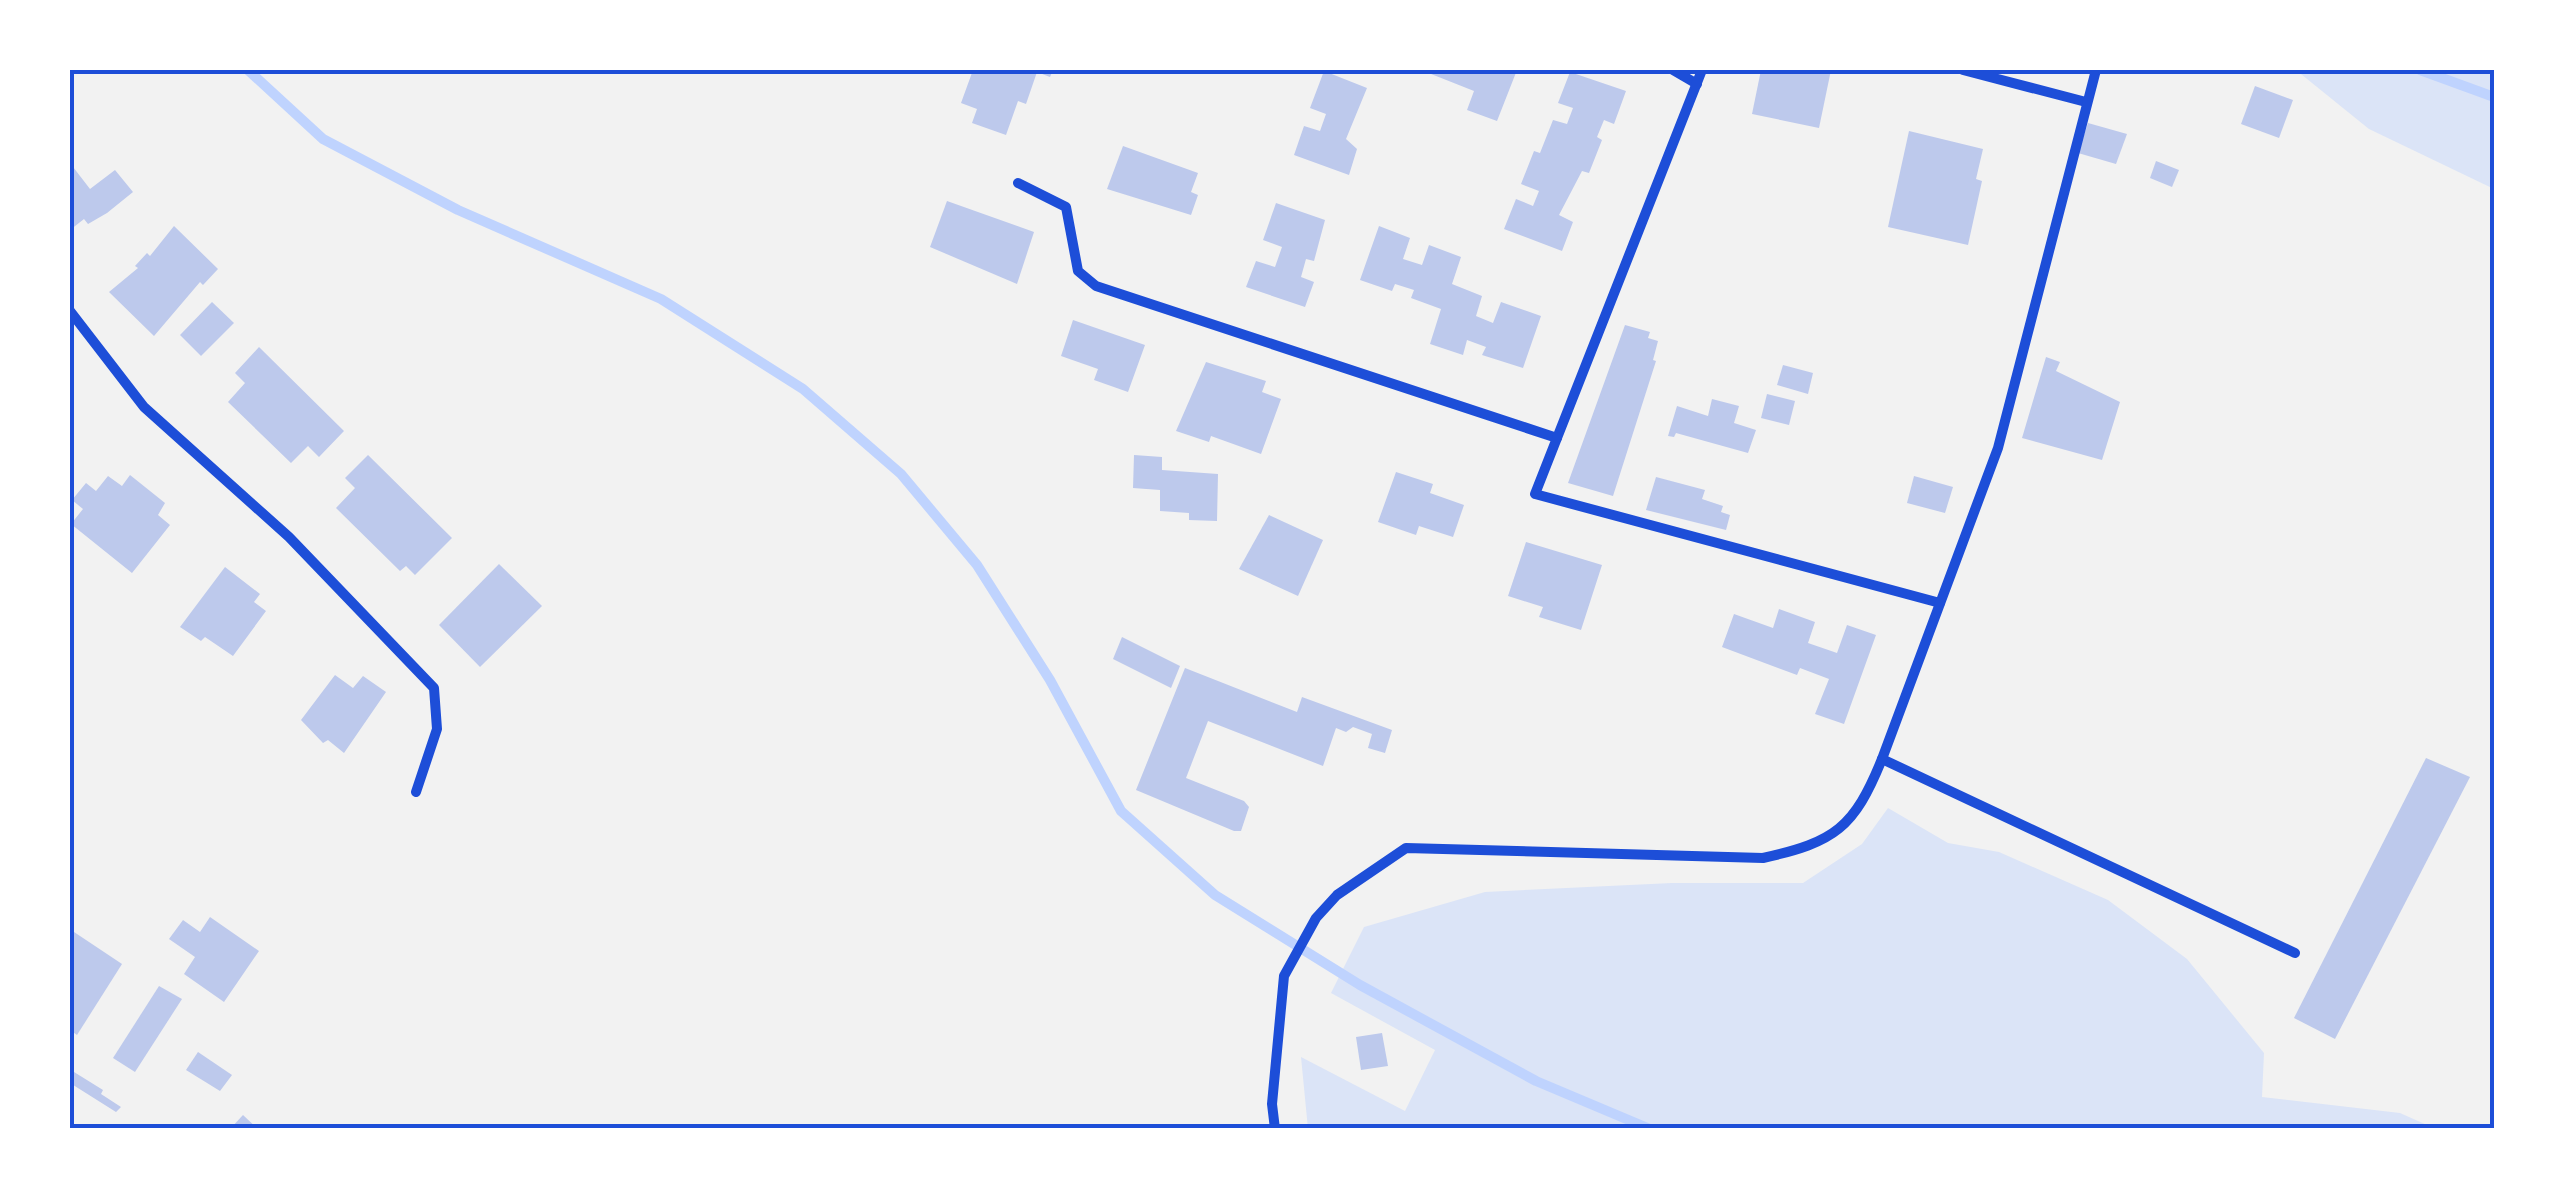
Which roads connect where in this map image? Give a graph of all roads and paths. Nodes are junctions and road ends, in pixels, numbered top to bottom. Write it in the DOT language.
graph roads {
  1 [pos="1673,70"];
  2 [pos="1702,70"];
  3 [pos="1963,70"];
  4 [pos="2096,70"];
  5 [pos="1696,84"];
  6 [pos="2086,102"];
  7 [pos="1018,183"];
  8 [pos="70,311"];
  9 [pos="1558,438"];
  10 [pos="1940,603"];
  11 [pos="1882,759"];
  12 [pos="416,792"];
  13 [pos="2295,953"];
  14 [pos="1275,1129"];
  1 -- 5 [label="street"];
  2 -- 5 [label="street"];
  3 -- 6 [label="street"];
  4 -- 6 [label="street"];
  5 -- 9 [label="street"];
  6 -- 10 [label="street"];
  7 -- 9 [label="street"];
  8 -- 12 [label="street"];
  9 -- 10 [label="street"];
  10 -- 11 [label="street"];
  11 -- 13 [label="street"];
  11 -- 14 [label="street"];
}
